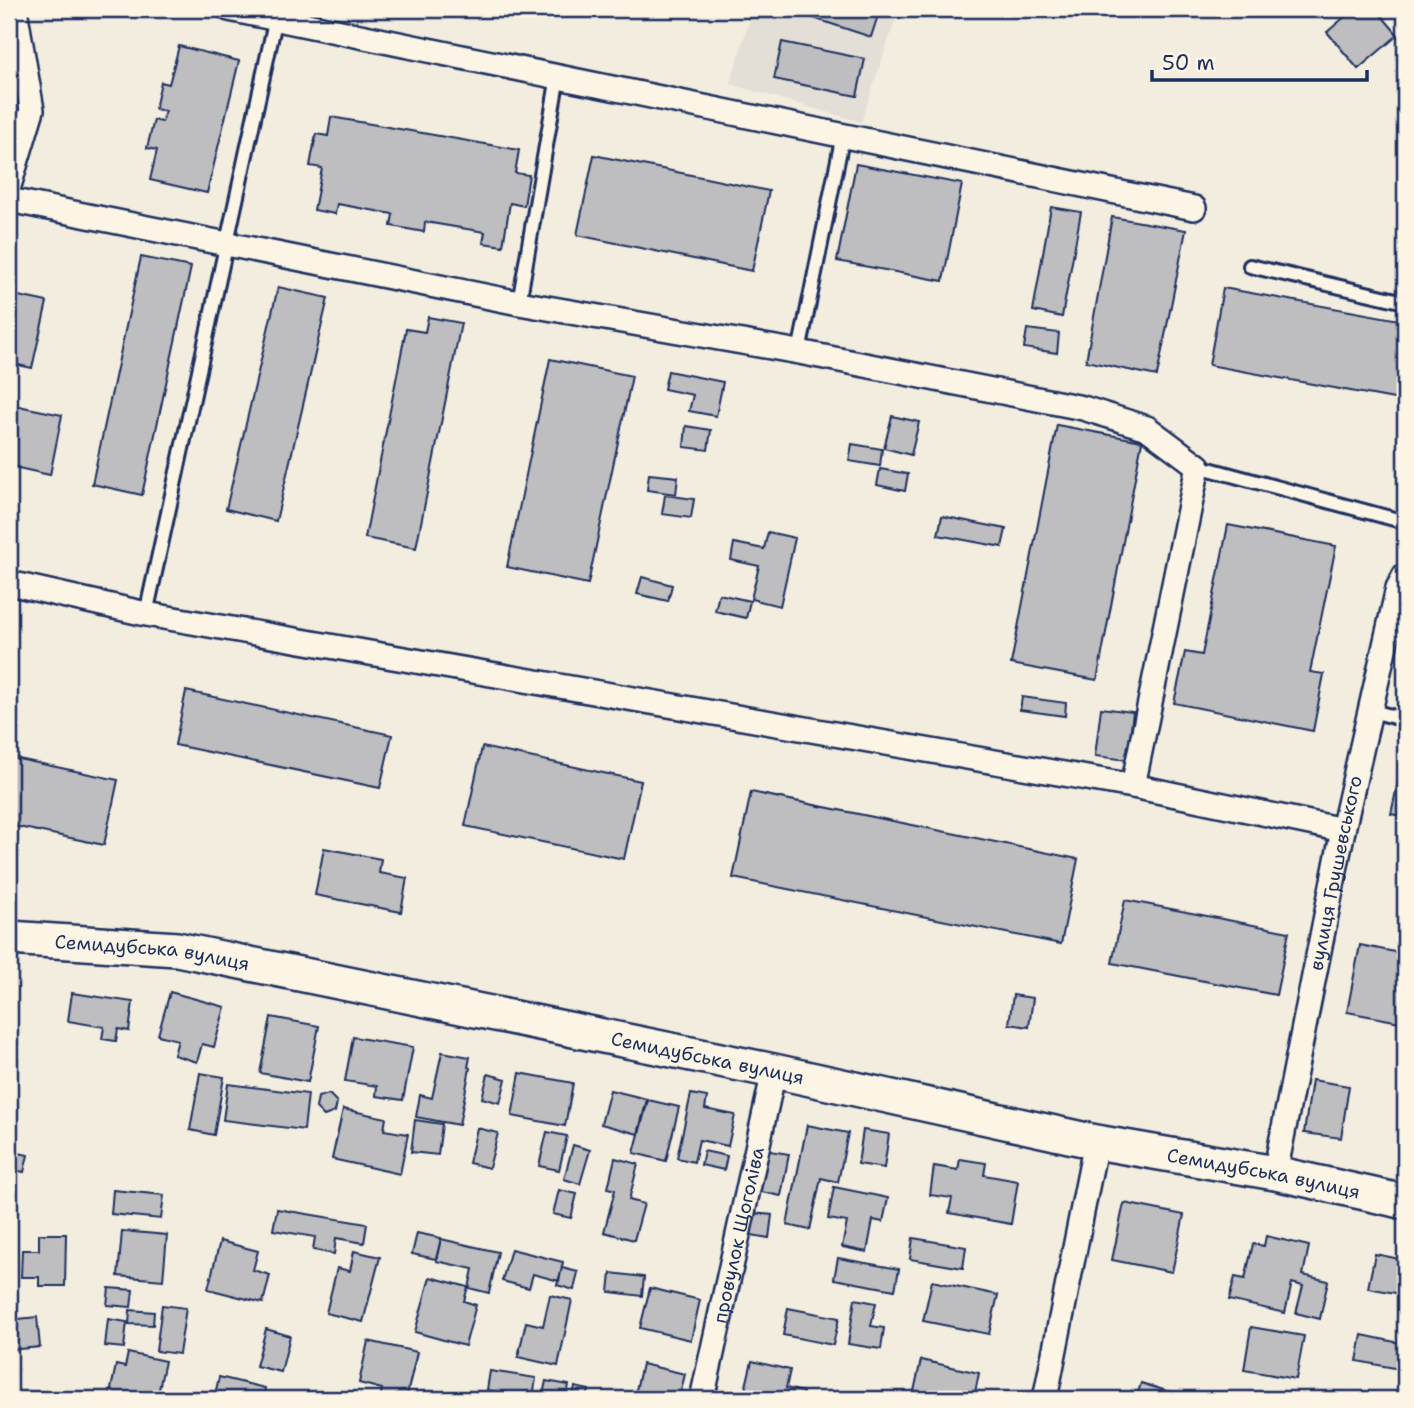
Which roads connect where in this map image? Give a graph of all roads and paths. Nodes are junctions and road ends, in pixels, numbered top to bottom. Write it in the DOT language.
graph roads {
  1 [pos="15,9"];
  2 [pos="229,9"];
  3 [pos="276,17"];
  4 [pos="558,76"];
  5 [pos="843,135"];
  6 [pos="9,186"];
  7 [pos="9,200"];
  8 [pos="1194,208"];
  9 [pos="227,244"];
  10 [pos="1250,266"];
  11 [pos="1405,302"];
  12 [pos="519,303"];
  13 [pos="799,352"];
  14 [pos="1198,466"];
  15 [pos="1405,522"];
  16 [pos="1405,575"];
  17 [pos="9,583"];
  18 [pos="146,614"];
  19 [pos="1369,710"];
  20 [pos="1405,720"];
  21 [pos="1133,786"];
  22 [pos="1343,830"];
  23 [pos="9,938"];
  24 [pos="774,1071"];
  25 [pos="1096,1142"];
  26 [pos="1275,1173"];
  27 [pos="1405,1202"];
  28 [pos="702,1399"];
  29 [pos="1045,1399"];
  1 -- 6 [label="street"];
  2 -- 3 [label="street"];
  3 -- 4 [label="street"];
  3 -- 9 [label="lane"];
  4 -- 5 [label="street"];
  4 -- 12 [label="lane"];
  5 -- 8 [label="street"];
  5 -- 13 [label="lane"];
  7 -- 9 [label="street"];
  9 -- 12 [label="street"];
  9 -- 18 [label="lane"];
  10 -- 11 [label="lane"];
  12 -- 13 [label="street"];
  13 -- 14 [label="street"];
  14 -- 15 [label="lane"];
  14 -- 21 [label="street"];
  16 -- 19 [label="street, вулиця Грушевського"];
  17 -- 18 [label="street"];
  18 -- 21 [label="street"];
  19 -- 20 [label="lane"];
  19 -- 22 [label="street, вулиця Грушевського"];
  21 -- 22 [label="street"];
  22 -- 26 [label="street, вулиця Грушевського"];
  23 -- 24 [label="street, Семидубська вулиця"];
  24 -- 25 [label="street, Семидубська вулиця"];
  24 -- 28 [label="street, провулок Щоголіва"];
  25 -- 26 [label="street, Семидубська вулиця"];
  25 -- 29 [label="street"];
  26 -- 27 [label="street, Семидубська вулиця"];
}
